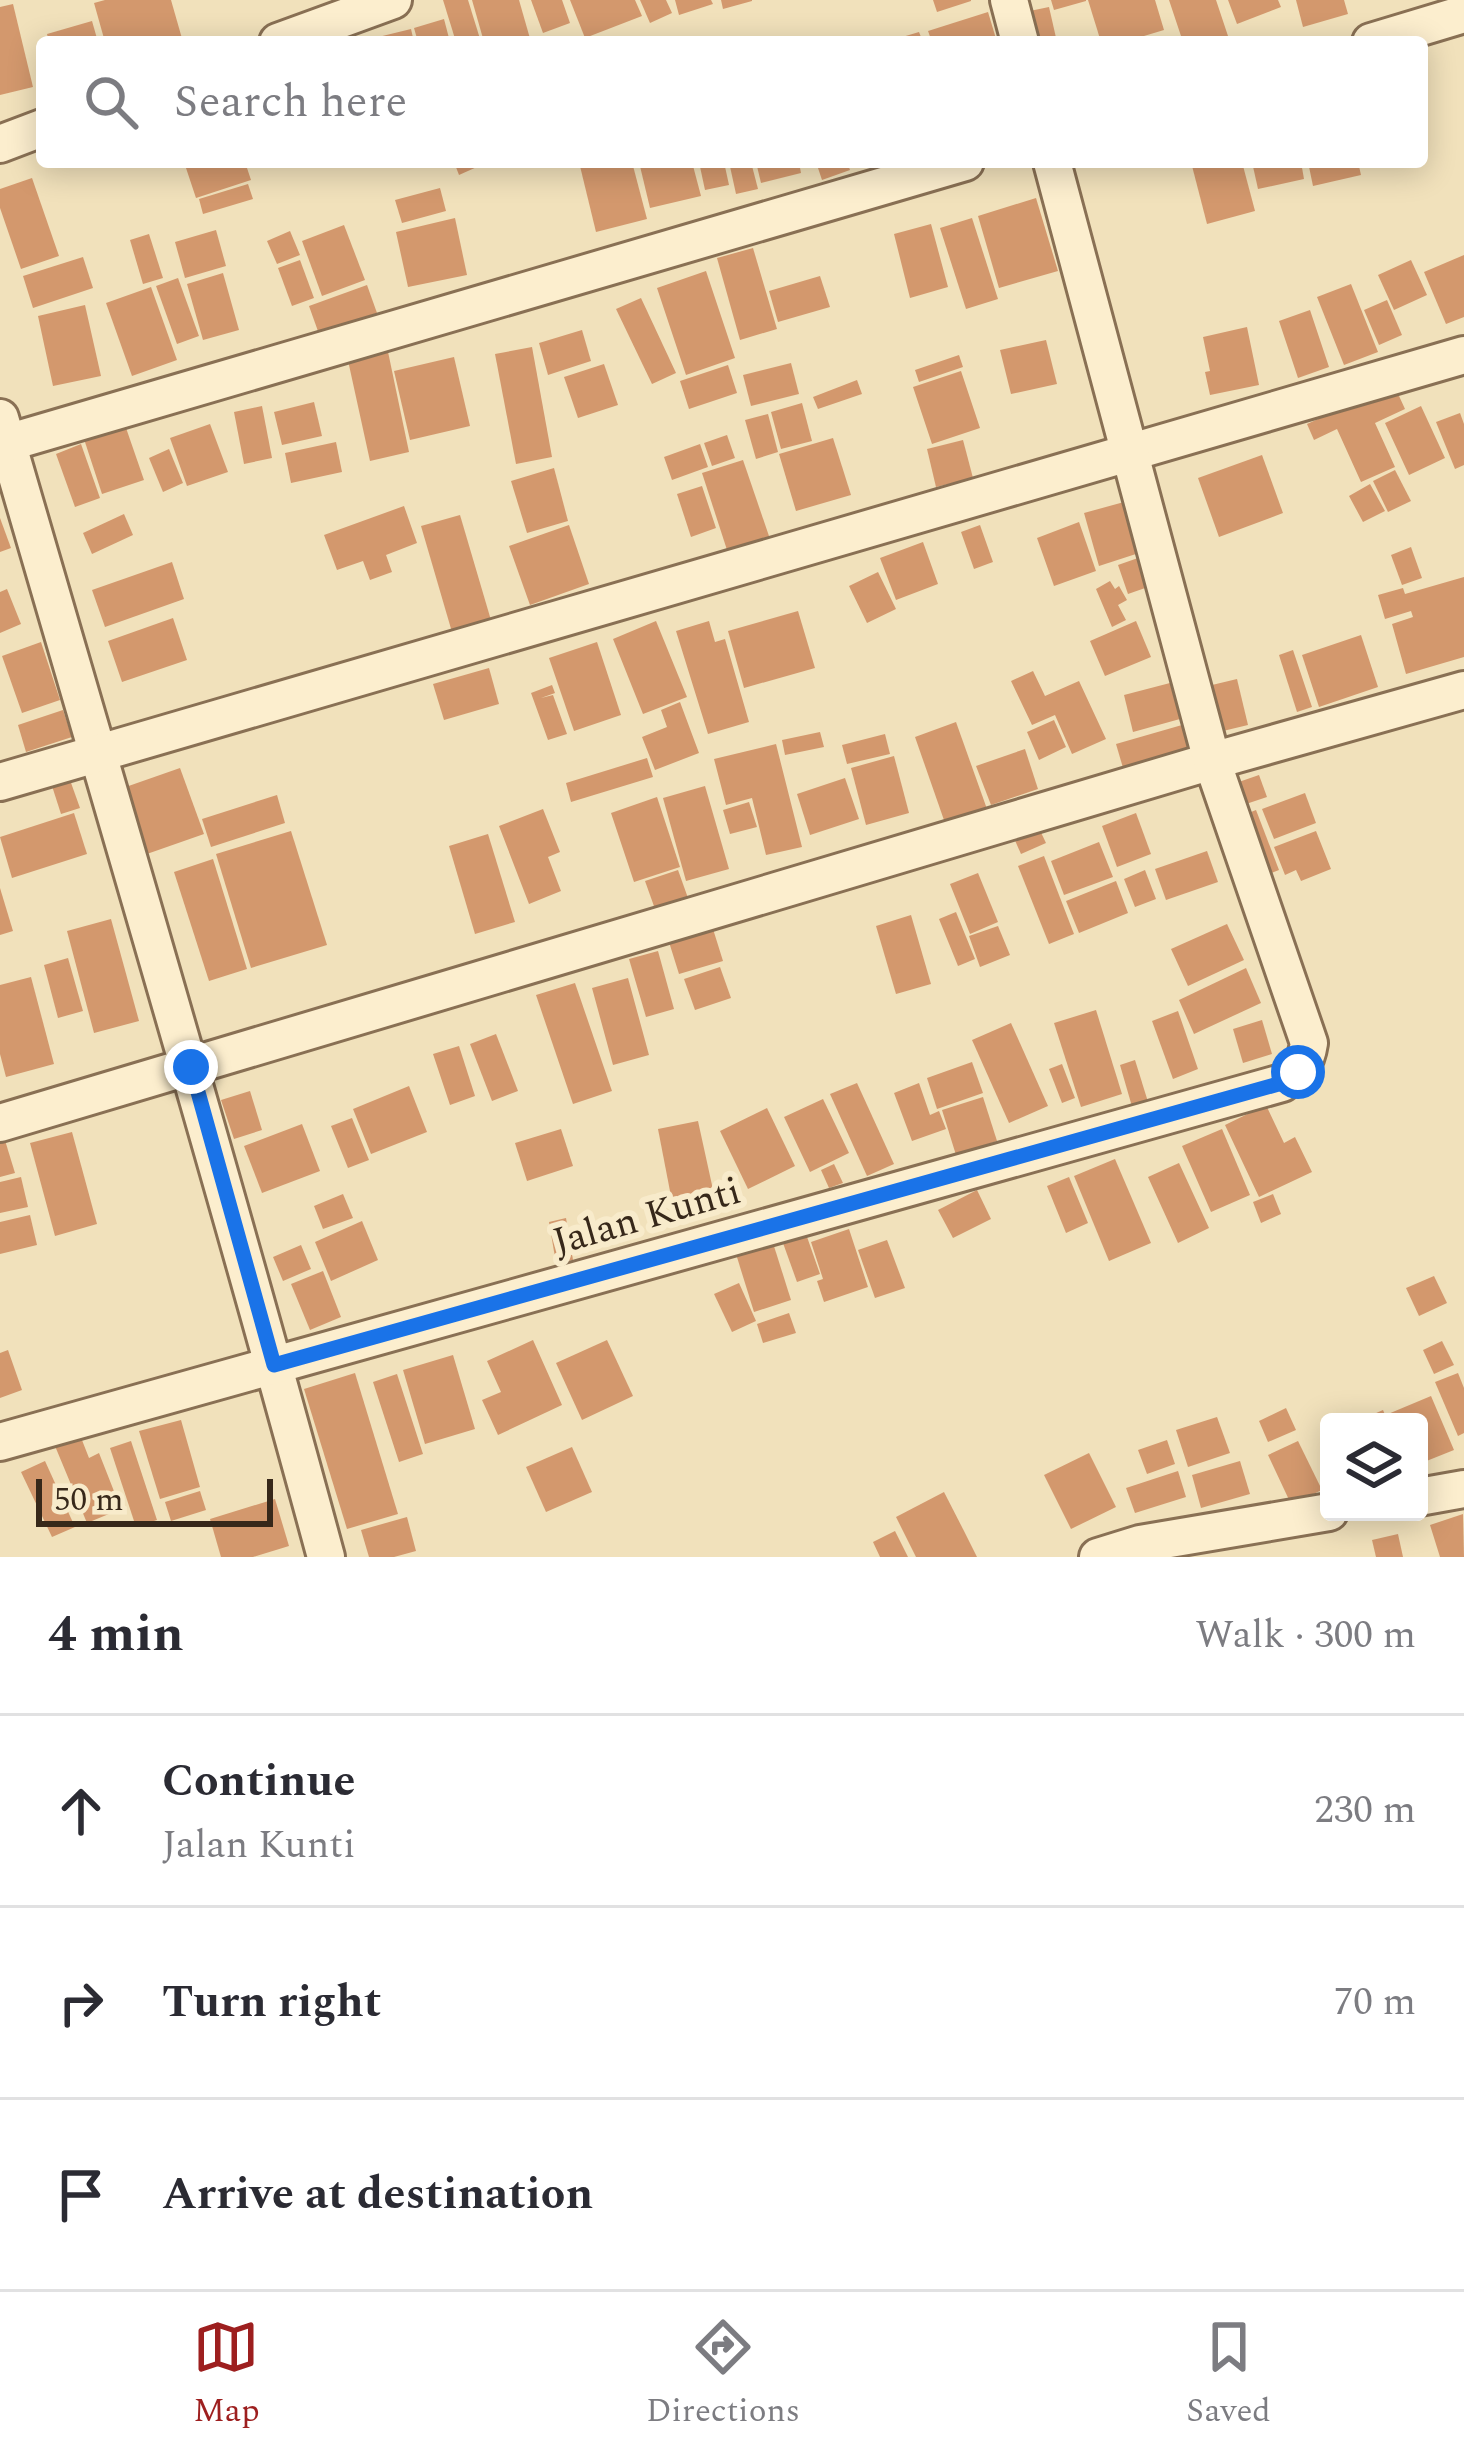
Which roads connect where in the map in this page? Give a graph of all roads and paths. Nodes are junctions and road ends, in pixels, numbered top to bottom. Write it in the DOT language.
graph roads {
  1 [pos="393,0"];
  2 [pos="1009,0"];
  3 [pos="1464,14"];
  4 [pos="294,36"];
  5 [pos="1019,36"];
  6 [pos="1391,36"];
  7 [pos="36,130"];
  8 [pos="0,144"];
  9 [pos="944,168"];
  10 [pos="1054,168"];
  11 [pos="1464,355"];
  12 [pos="2,435"];
  13 [pos="1126,451"];
  14 [pos="1464,690"];
  15 [pos="96,754"];
  16 [pos="1212,761"];
  17 [pos="0,782"];
  18 [pos="191,1067"];
  19 [pos="0,1123"];
  20 [pos="274,1365"];
  21 [pos="0,1442"];
  22 [pos="1464,1489"];
  23 [pos="1428,1495"];
  24 [pos="1320,1514"];
  25 [pos="326,1557"];
  26 [pos="1098,1557"];
  1 -- 4 [label="street"];
  2 -- 5 [label="street"];
  3 -- 6 [label="street"];
  7 -- 8 [label="street"];
  9 -- 12 [label="street"];
  10 -- 13 [label="street"];
  11 -- 13 [label="street"];
  12 -- 15 [label="street"];
  13 -- 15 [label="street"];
  13 -- 16 [label="street"];
  14 -- 16 [label="street"];
  15 -- 17 [label="street"];
  15 -- 18 [label="street"];
  16 -- 18 [label="street"];
  16 -- 20 [label="street, Jalan Kunti"];
  18 -- 19 [label="street"];
  18 -- 20 [label="street"];
  20 -- 21 [label="street, Jalan Kunti"];
  20 -- 25 [label="street"];
  22 -- 23 [label="street"];
  24 -- 26 [label="street"];
}
